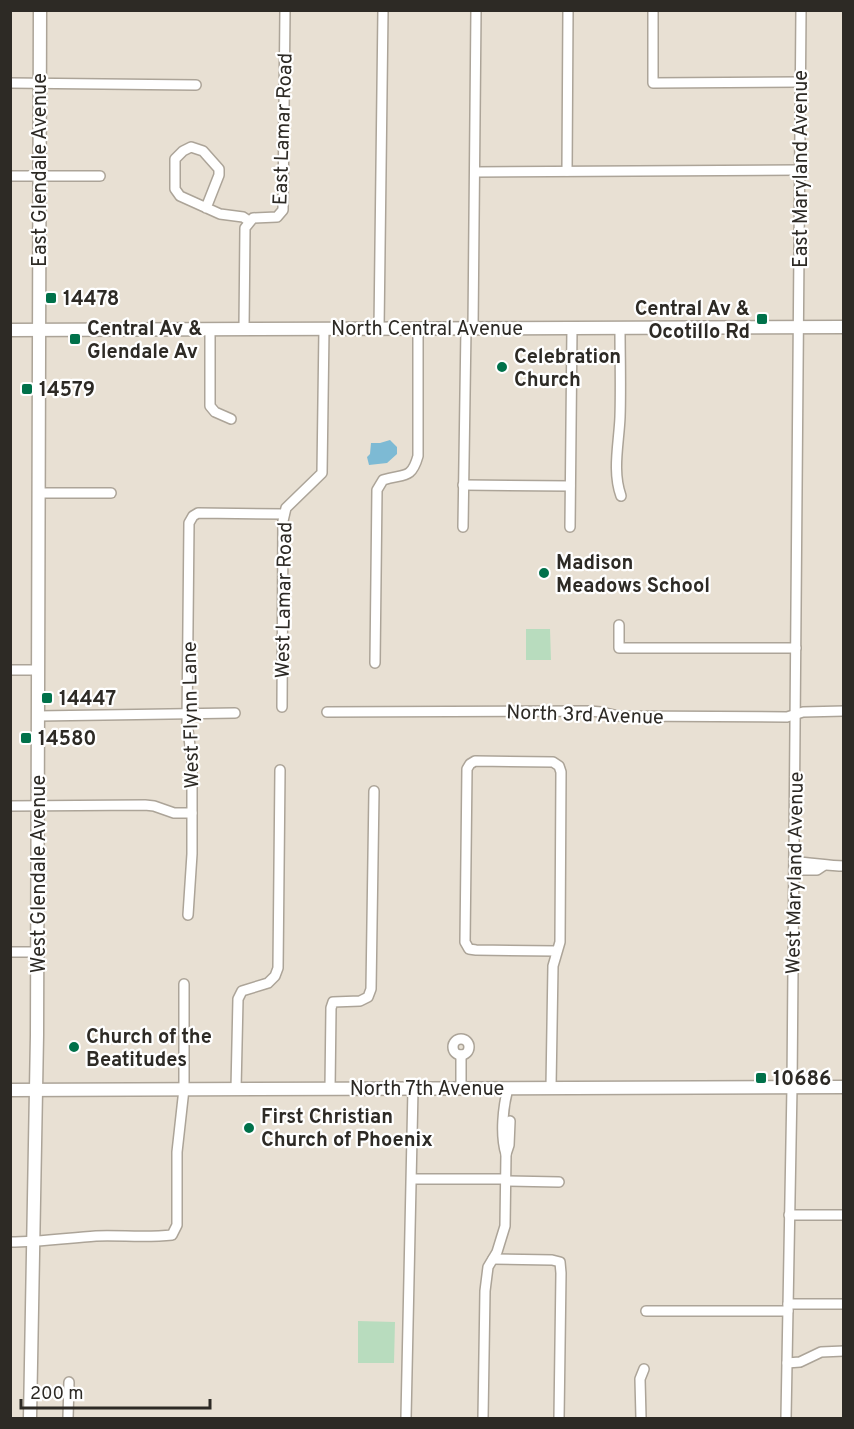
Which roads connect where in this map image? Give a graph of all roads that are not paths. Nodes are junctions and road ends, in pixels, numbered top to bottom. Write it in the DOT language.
graph roads {
  1 [pos="40,10"];
  2 [pos="285,10"];
  3 [pos="383,10"];
  4 [pos="477,10"];
  5 [pos="568,10"];
  6 [pos="653,10"];
  7 [pos="801,10"];
  8 [pos="800,82"];
  9 [pos="10,83"];
  10 [pos="39,83"];
  11 [pos="196,85"];
  12 [pos="800,170"];
  13 [pos="567,171"];
  14 [pos="475,172"];
  15 [pos="10,176"];
  16 [pos="39,176"];
  17 [pos="100,176"];
  18 [pos="206,208"];
  19 [pos="249,221"];
  20 [pos="843,327"];
  21 [pos="418,328"];
  22 [pos="469,328"];
  23 [pos="572,328"];
  24 [pos="620,328"];
  25 [pos="799,328"];
  26 [pos="210,329"];
  27 [pos="244,329"];
  28 [pos="324,329"];
  29 [pos="379,329"];
  30 [pos="10,330"];
  31 [pos="39,330"];
  32 [pos="231,419"];
  33 [pos="463,485"];
  34 [pos="570,486"];
  35 [pos="38,493"];
  36 [pos="111,493"];
  37 [pos="621,496"];
  38 [pos="284,514"];
  39 [pos="463,527"];
  40 [pos="570,527"];
  41 [pos="619,625"];
  42 [pos="796,648"];
  43 [pos="375,663"];
  44 [pos="10,670"];
  45 [pos="39,670"];
  46 [pos="282,706"];
  47 [pos="843,711"];
  48 [pos="327,712"];
  49 [pos="235,713"];
  50 [pos="796,713"];
  51 [pos="187,714"];
  52 [pos="38,716"];
  53 [pos="280,770"];
  54 [pos="374,791"];
  55 [pos="10,806"];
  56 [pos="38,806"];
  57 [pos="192,813"];
  58 [pos="794,866"];
  59 [pos="843,866"];
  60 [pos="188,915"];
  61 [pos="556,951"];
  62 [pos="10,952"];
  63 [pos="37,952"];
  64 [pos="184,984"];
  65 [pos="461,1055"];
  66 [pos="551,1087"];
  67 [pos="792,1087"];
  68 [pos="843,1087"];
  69 [pos="461,1088"];
  70 [pos="508,1088"];
  71 [pos="184,1089"];
  72 [pos="236,1089"];
  73 [pos="330,1089"];
  74 [pos="413,1089"];
  75 [pos="10,1090"];
  76 [pos="36,1090"];
  77 [pos="412,1179"];
  78 [pos="506,1180"];
  79 [pos="559,1182"];
  80 [pos="789,1215"];
  81 [pos="843,1215"];
  82 [pos="34,1241"];
  83 [pos="10,1242"];
  84 [pos="493,1259"];
  85 [pos="843,1304"];
  86 [pos="788,1307"];
  87 [pos="646,1311"];
  88 [pos="843,1351"];
  89 [pos="787,1363"];
  90 [pos="644,1369"];
  91 [pos="69,1382"];
  92 [pos="30,1419"];
  93 [pos="68,1419"];
  94 [pos="406,1419"];
  95 [pos="483,1419"];
  96 [pos="559,1419"];
  97 [pos="641,1419"];
  98 [pos="786,1419"];
  1 -- 10 [label="main road, East Glendale Avenue"];
  2 -- 19 [label="street, East Lamar Road"];
  3 -- 29 [label="street"];
  4 -- 14 [label="street"];
  5 -- 13 [label="street"];
  6 -- 8 [label="street"];
  7 -- 8 [label="street, East Maryland Avenue"];
  8 -- 12 [label="street, East Maryland Avenue"];
  9 -- 10 [label="street"];
  10 -- 11 [label="street"];
  10 -- 16 [label="main road, East Glendale Avenue"];
  12 -- 13 [label="street"];
  12 -- 25 [label="street, East Maryland Avenue"];
  13 -- 14 [label="street"];
  14 -- 22 [label="street"];
  15 -- 16 [label="street"];
  16 -- 17 [label="street"];
  16 -- 31 [label="main road, East Glendale Avenue"];
  18 -- 18 [label="street"];
  18 -- 19 [label="street"];
  19 -- 27 [label="street, East Lamar Road"];
  20 -- 25 [label="main road, North Central Avenue"];
  21 -- 22 [label="main road, North Central Avenue"];
  21 -- 29 [label="main road, North Central Avenue"];
  21 -- 43 [label="street"];
  22 -- 23 [label="main road, North Central Avenue"];
  22 -- 33 [label="street"];
  23 -- 24 [label="main road, North Central Avenue"];
  23 -- 34 [label="street"];
  24 -- 25 [label="main road, North Central Avenue"];
  24 -- 37 [label="street"];
  25 -- 42 [label="street, West Maryland Avenue"];
  26 -- 27 [label="main road, North Central Avenue"];
  26 -- 31 [label="main road, North Central Avenue"];
  26 -- 32 [label="street"];
  27 -- 28 [label="main road, North Central Avenue"];
  28 -- 29 [label="main road, North Central Avenue"];
  28 -- 38 [label="street, West Lamar Road"];
  30 -- 31 [label="main road, North Central Avenue"];
  31 -- 35 [label="main road, West Glendale Avenue"];
  33 -- 34 [label="street"];
  33 -- 39 [label="street"];
  34 -- 40 [label="street"];
  35 -- 36 [label="street"];
  35 -- 45 [label="main road, West Glendale Avenue"];
  38 -- 46 [label="street, West Lamar Road"];
  38 -- 51 [label="street, West Flynn Lane"];
  41 -- 42 [label="street"];
  42 -- 50 [label="street, West Maryland Avenue"];
  44 -- 45 [label="street"];
  45 -- 52 [label="main road, West Glendale Avenue"];
  47 -- 50 [label="street, North 3rd Avenue"];
  48 -- 50 [label="street, North 3rd Avenue"];
  49 -- 51 [label="street"];
  50 -- 58 [label="street, West Maryland Avenue"];
  51 -- 52 [label="street"];
  51 -- 57 [label="street, West Flynn Lane"];
  52 -- 56 [label="main road, West Glendale Avenue"];
  53 -- 72 [label="street"];
  54 -- 73 [label="street"];
  55 -- 56 [label="street"];
  56 -- 57 [label="street"];
  56 -- 63 [label="main road, West Glendale Avenue"];
  57 -- 60 [label="street, West Flynn Lane"];
  58 -- 59 [label="street"];
  58 -- 67 [label="street, West Maryland Avenue"];
  61 -- 61 [label="street"];
  61 -- 66 [label="street"];
  62 -- 63 [label="street"];
  63 -- 76 [label="main road, West Glendale Avenue"];
  64 -- 71 [label="street"];
  65 -- 69 [label="street"];
  66 -- 67 [label="main road, North 7th Avenue"];
  66 -- 70 [label="main road, North 7th Avenue"];
  67 -- 68 [label="main road, North 7th Avenue"];
  67 -- 80 [label="street, West Maryland Avenue"];
  69 -- 70 [label="main road, North 7th Avenue"];
  69 -- 74 [label="main road, North 7th Avenue"];
  70 -- 78 [label="street"];
  71 -- 72 [label="main road, North 7th Avenue"];
  71 -- 76 [label="main road, North 7th Avenue"];
  71 -- 82 [label="street"];
  72 -- 73 [label="main road, North 7th Avenue"];
  73 -- 74 [label="main road, North 7th Avenue"];
  74 -- 77 [label="street"];
  75 -- 76 [label="main road, North 7th Avenue"];
  76 -- 82 [label="main road, West Glendale Avenue"];
  77 -- 78 [label="street"];
  77 -- 94 [label="street"];
  78 -- 79 [label="street"];
  78 -- 84 [label="street"];
  80 -- 81 [label="street"];
  80 -- 86 [label="street, West Maryland Avenue"];
  82 -- 83 [label="street"];
  82 -- 92 [label="main road, West Glendale Avenue"];
  84 -- 95 [label="street"];
  84 -- 96 [label="street"];
  85 -- 86 [label="street"];
  86 -- 87 [label="street"];
  86 -- 89 [label="street, West Maryland Avenue"];
  88 -- 89 [label="street"];
  89 -- 98 [label="street, West Maryland Avenue"];
  90 -- 97 [label="street"];
  91 -- 93 [label="street"];
}
